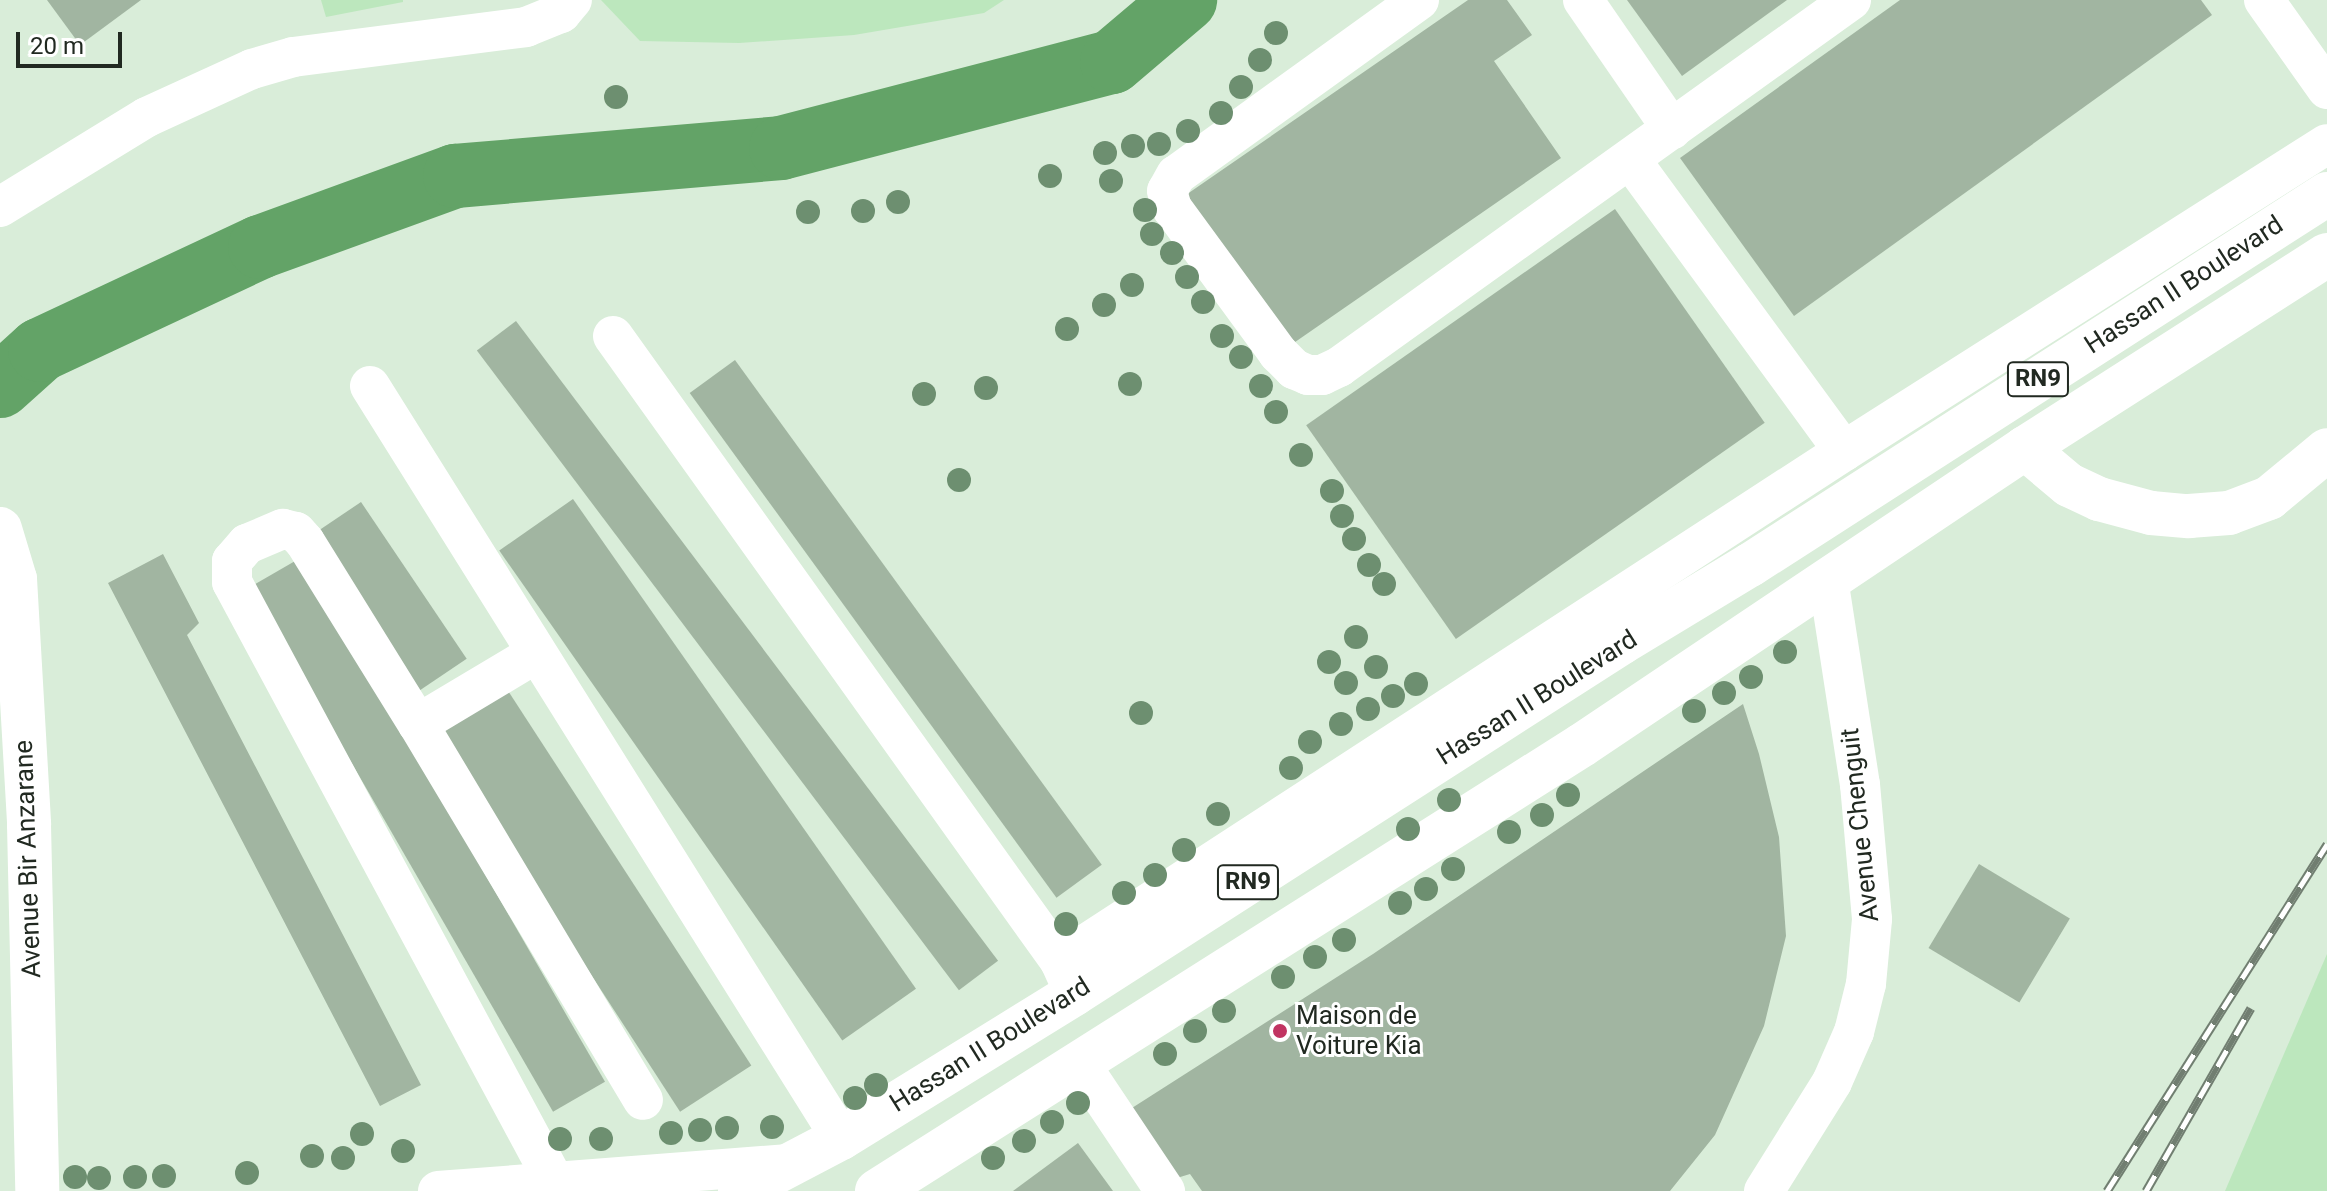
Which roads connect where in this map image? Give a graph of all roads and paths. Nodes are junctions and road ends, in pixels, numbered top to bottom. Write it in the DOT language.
graph roads {
  1 [pos="572,0"];
  2 [pos="1419,0"];
  3 [pos="1583,0"];
  4 [pos="1851,0"];
  5 [pos="2264,0"];
  6 [pos="2327,89"];
  7 [pos="1672,129"];
  8 [pos="2327,144"];
  9 [pos="1630,159"];
  10 [pos="2327,194"];
  11 [pos="0,207"];
  12 [pos="2327,255"];
  13 [pos="613,336"];
  14 [pos="370,386"];
  15 [pos="2025,448"];
  16 [pos="2327,450"];
  17 [pos="1844,451"];
  18 [pos="0,529"];
  19 [pos="1828,579"];
  20 [pos="535,654"];
  21 [pos="418,724"];
  22 [pos="1067,978"];
  23 [pos="1080,1064"];
  24 [pos="643,1100"];
  25 [pos="841,1138"];
  26 [pos="792,1163"];
  27 [pos="555,1183"];
  28 [pos="37,1191"];
  29 [pos="438,1191"];
  30 [pos="740,1191"];
  31 [pos="877,1191"];
  32 [pos="1165,1191"];
  33 [pos="1764,1191"];
  1 -- 11 [label="street"];
  2 -- 9 [label="street"];
  3 -- 7 [label="street"];
  4 -- 7 [label="street"];
  5 -- 6 [label="street"];
  7 -- 9 [label="street"];
  8 -- 17 [label="street"];
  9 -- 17 [label="street"];
  10 -- 22 [label="main road, Hassan II Boulevard / RN9"];
  12 -- 15 [label="main road, Hassan II Boulevard / RN9"];
  13 -- 22 [label="street"];
  14 -- 20 [label="street"];
  15 -- 16 [label="main road"];
  15 -- 19 [label="main road, Hassan II Boulevard / RN9"];
  17 -- 22 [label="street"];
  18 -- 28 [label="main road, Avenue Bir Anzarane"];
  19 -- 23 [label="main road, Hassan II Boulevard / RN9"];
  19 -- 33 [label="street, Avenue Chenguit"];
  20 -- 21 [label="street"];
  20 -- 25 [label="street"];
  21 -- 24 [label="street"];
  21 -- 27 [label="street"];
  22 -- 25 [label="main road, Hassan II Boulevard / RN9"];
  23 -- 31 [label="main road, Hassan II Boulevard / RN9"];
  23 -- 32 [label="street"];
  25 -- 26 [label="main road, Hassan II Boulevard / RN9"];
  26 -- 27 [label="street"];
  26 -- 30 [label="main road, Hassan II Boulevard / RN9"];
  27 -- 29 [label="street"];
}
